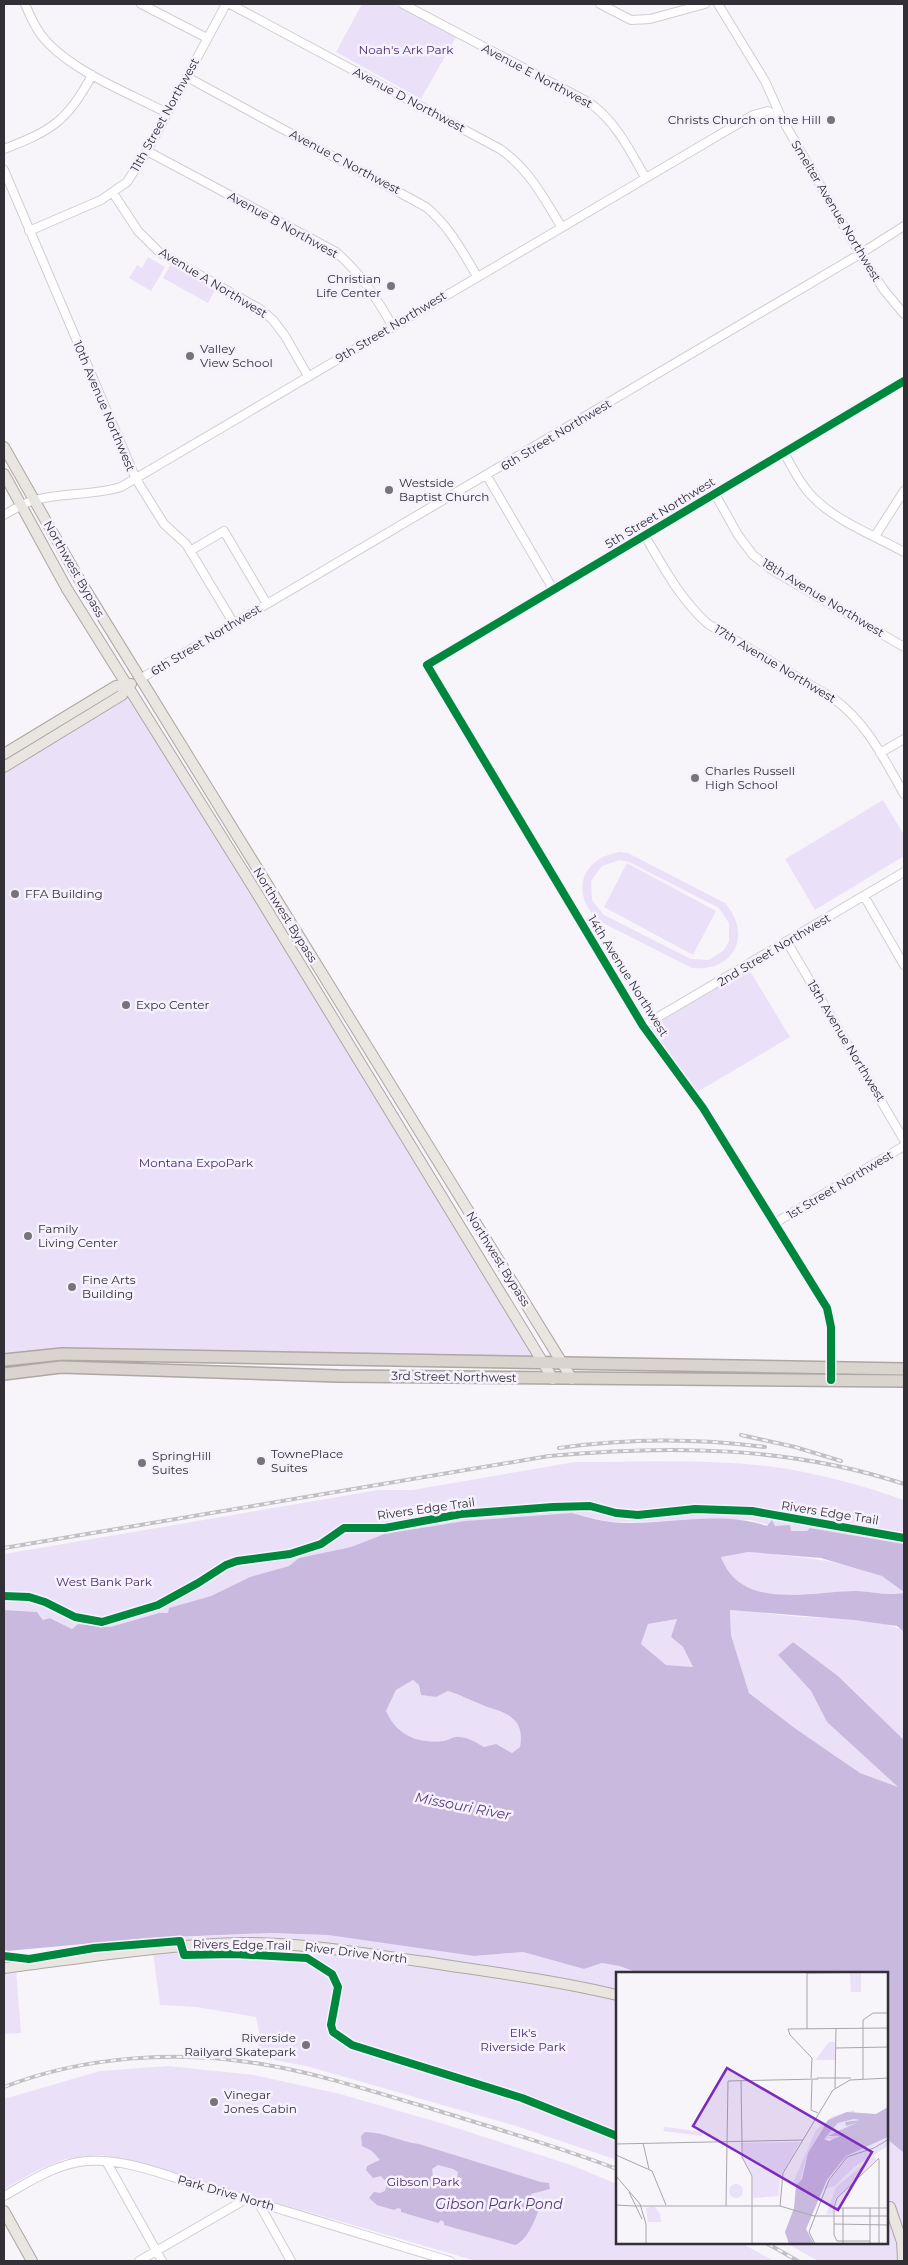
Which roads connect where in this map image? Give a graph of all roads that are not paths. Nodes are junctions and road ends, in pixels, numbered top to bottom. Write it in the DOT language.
graph roads {
  1 [pos="25,4"];
  2 [pos="141,4"];
  3 [pos="226,4"];
  4 [pos="230,4"];
  5 [pos="403,4"];
  6 [pos="600,4"];
  7 [pos="705,4"];
  8 [pos="718,4"];
  9 [pos="207,38"];
  10 [pos="92,75"];
  11 [pos="188,77"];
  12 [pos="167,113"];
  13 [pos="782,119"];
  14 [pos="4,149"];
  15 [pos="147,151"];
  16 [pos="4,170"];
  17 [pos="645,176"];
  18 [pos="113,193"];
  19 [pos="561,226"];
  20 [pos="904,226"];
  21 [pos="29,231"];
  22 [pos="860,254"];
  23 [pos="477,276"];
  24 [pos="904,314"];
  25 [pos="393,327"];
  26 [pos="308,376"];
  27 [pos="904,380"];
  28 [pos="4,447"];
  29 [pos="784,453"];
  30 [pos="4,474"];
  31 [pos="487,476"];
  32 [pos="136,479"];
  33 [pos="904,491"];
  34 [pos="715,494"];
  35 [pos="34,500"];
  36 [pos="22,505"];
  37 [pos="4,515"];
  38 [pos="645,536"];
  39 [pos="875,536"];
  40 [pos="190,551"];
  41 [pos="904,552"];
  42 [pos="553,589"];
  43 [pos="267,604"];
  44 [pos="234,624"];
  45 [pos="904,647"];
  46 [pos="427,665"];
  47 [pos="140,679"];
  48 [pos="127,686"];
  49 [pos="904,739"];
  50 [pos="880,753"];
  51 [pos="4,754"];
  52 [pos="4,766"];
  53 [pos="904,794"];
  54 [pos="904,872"];
  55 [pos="864,896"];
  56 [pos="787,942"];
  57 [pos="904,965"];
  58 [pos="643,1026"];
  59 [pos="904,1140"];
  60 [pos="904,1146"];
  61 [pos="775,1224"];
  62 [pos="4,1360"];
  63 [pos="541,1361"];
  64 [pos="562,1362"];
  65 [pos="831,1368"];
  66 [pos="904,1369"];
  67 [pos="4,1374"];
  68 [pos="553,1379"];
  69 [pos="572,1379"];
  70 [pos="831,1380"];
  71 [pos="904,1381"];
  72 [pos="4,1968"];
  73 [pos="616,1995"];
  74 [pos="106,2161"];
  75 [pos="4,2196"];
  76 [pos="246,2199"];
  77 [pos="258,2202"];
  78 [pos="888,2206"];
  79 [pos="4,2211"];
  80 [pos="904,2220"];
  81 [pos="156,2251"];
  82 [pos="420,2252"];
  83 [pos="32,2261"];
  84 [pos="139,2261"];
  85 [pos="162,2261"];
  86 [pos="291,2261"];
  87 [pos="422,2261"];
  88 [pos="450,2261"];
  89 [pos="903,2261"];
  1 -- 10 [label="street"];
  2 -- 9 [label="street"];
  3 -- 9 [label="street, 11th Street Northwest"];
  4 -- 19 [label="street, Avenue D Northwest"];
  5 -- 17 [label="street, Avenue E Northwest"];
  6 -- 7 [label="street"];
  8 -- 13 [label="street, Smelter Avenue Northwest"];
  9 -- 11 [label="street, 11th Street Northwest"];
  10 -- 12 [label="street"];
  10 -- 14 [label="street"];
  11 -- 12 [label="street, 11th Street Northwest"];
  11 -- 23 [label="street, Avenue C Northwest"];
  12 -- 15 [label="street, 11th Street Northwest"];
  13 -- 17 [label="street, 9th Street Northwest"];
  13 -- 22 [label="street, Smelter Avenue Northwest"];
  15 -- 18 [label="street, 11th Street Northwest"];
  15 -- 25 [label="street, Avenue B Northwest"];
  16 -- 21 [label="street, 10th Avenue Northwest"];
  17 -- 19 [label="street, 9th Street Northwest"];
  18 -- 21 [label="street, 11th Street Northwest"];
  18 -- 26 [label="street, Avenue A Northwest"];
  19 -- 23 [label="street, 9th Street Northwest"];
  20 -- 22 [label="street, 6th Street Northwest"];
  21 -- 32 [label="street, 10th Avenue Northwest"];
  22 -- 24 [label="street, Smelter Avenue Northwest"];
  22 -- 31 [label="street, 6th Street Northwest"];
  23 -- 25 [label="street, 9th Street Northwest"];
  25 -- 26 [label="street, 9th Street Northwest"];
  26 -- 32 [label="street, 9th Street Northwest"];
  27 -- 29 [label="street, 5th Street Northwest"];
  28 -- 35 [label="main road, Northwest Bypass"];
  29 -- 34 [label="street, 5th Street Northwest"];
  29 -- 39 [label="street"];
  30 -- 36 [label="main road, Northwest Bypass"];
  31 -- 42 [label="street"];
  31 -- 43 [label="street, 6th Street Northwest"];
  32 -- 35 [label="street, 9th Street Northwest"];
  32 -- 40 [label="street, 10th Avenue Northwest"];
  33 -- 39 [label="street"];
  34 -- 38 [label="street, 5th Street Northwest"];
  34 -- 45 [label="street, 18th Avenue Northwest"];
  35 -- 36 [label="street, 9th Street Northwest"];
  35 -- 47 [label="main road, Northwest Bypass"];
  36 -- 37 [label="street, 9th Street Northwest"];
  36 -- 48 [label="main road, Northwest Bypass"];
  38 -- 42 [label="street, 5th Street Northwest"];
  38 -- 50 [label="street, 17th Avenue Northwest"];
  39 -- 41 [label="street"];
  40 -- 43 [label="street"];
  40 -- 44 [label="street, 10th Avenue Northwest"];
  42 -- 46 [label="street, 5th Street Northwest"];
  43 -- 44 [label="street, 6th Street Northwest"];
  44 -- 47 [label="street, 6th Street Northwest"];
  46 -- 58 [label="street, 14th Avenue Northwest"];
  47 -- 48 [label="main road, 6th Street Northwest"];
  47 -- 64 [label="main road, Northwest Bypass"];
  48 -- 51 [label="main road, 6th Street Northwest"];
  48 -- 52 [label="main road, 6th Street Northwest"];
  48 -- 63 [label="main road, Northwest Bypass"];
  49 -- 50 [label="street"];
  50 -- 53 [label="street, 17th Avenue Northwest"];
  54 -- 55 [label="street, 2nd Street Northwest"];
  55 -- 56 [label="street, 2nd Street Northwest"];
  55 -- 57 [label="street"];
  56 -- 58 [label="street, 2nd Street Northwest"];
  56 -- 59 [label="street, 15th Avenue Northwest"];
  58 -- 61 [label="street, 14th Avenue Northwest"];
  60 -- 61 [label="street, 1st Street Northwest"];
  61 -- 65 [label="street, 14th Avenue Northwest"];
  62 -- 63 [label="highway, 3rd Street Northwest"];
  63 -- 64 [label="highway, 3rd Street Northwest"];
  63 -- 68 [label="main road, Northwest Bypass"];
  64 -- 65 [label="highway, 3rd Street Northwest"];
  64 -- 69 [label="main road, Northwest Bypass"];
  65 -- 66 [label="highway, 3rd Street Northwest"];
  65 -- 70 [label="street, 14th Avenue Northwest"];
  67 -- 68 [label="highway, 3rd Street Northwest"];
  68 -- 69 [label="highway, 3rd Street Northwest"];
  69 -- 70 [label="highway, 3rd Street Northwest"];
  70 -- 71 [label="highway, 3rd Street Northwest"];
  72 -- 73 [label="main road, River Drive North"];
  74 -- 75 [label="street, Park Drive North"];
  74 -- 76 [label="street, Park Drive North"];
  74 -- 81 [label="street"];
  76 -- 77 [label="street, Park Drive North"];
  76 -- 81 [label="street"];
  77 -- 82 [label="street, Park Drive North"];
  77 -- 86 [label="street"];
  78 -- 80 [label="main road"];
  78 -- 89 [label="main road"];
  79 -- 83 [label="main road"];
  81 -- 84 [label="street"];
  81 -- 85 [label="street"];
  82 -- 87 [label="street"];
  82 -- 88 [label="street, Park Drive North"];
}
